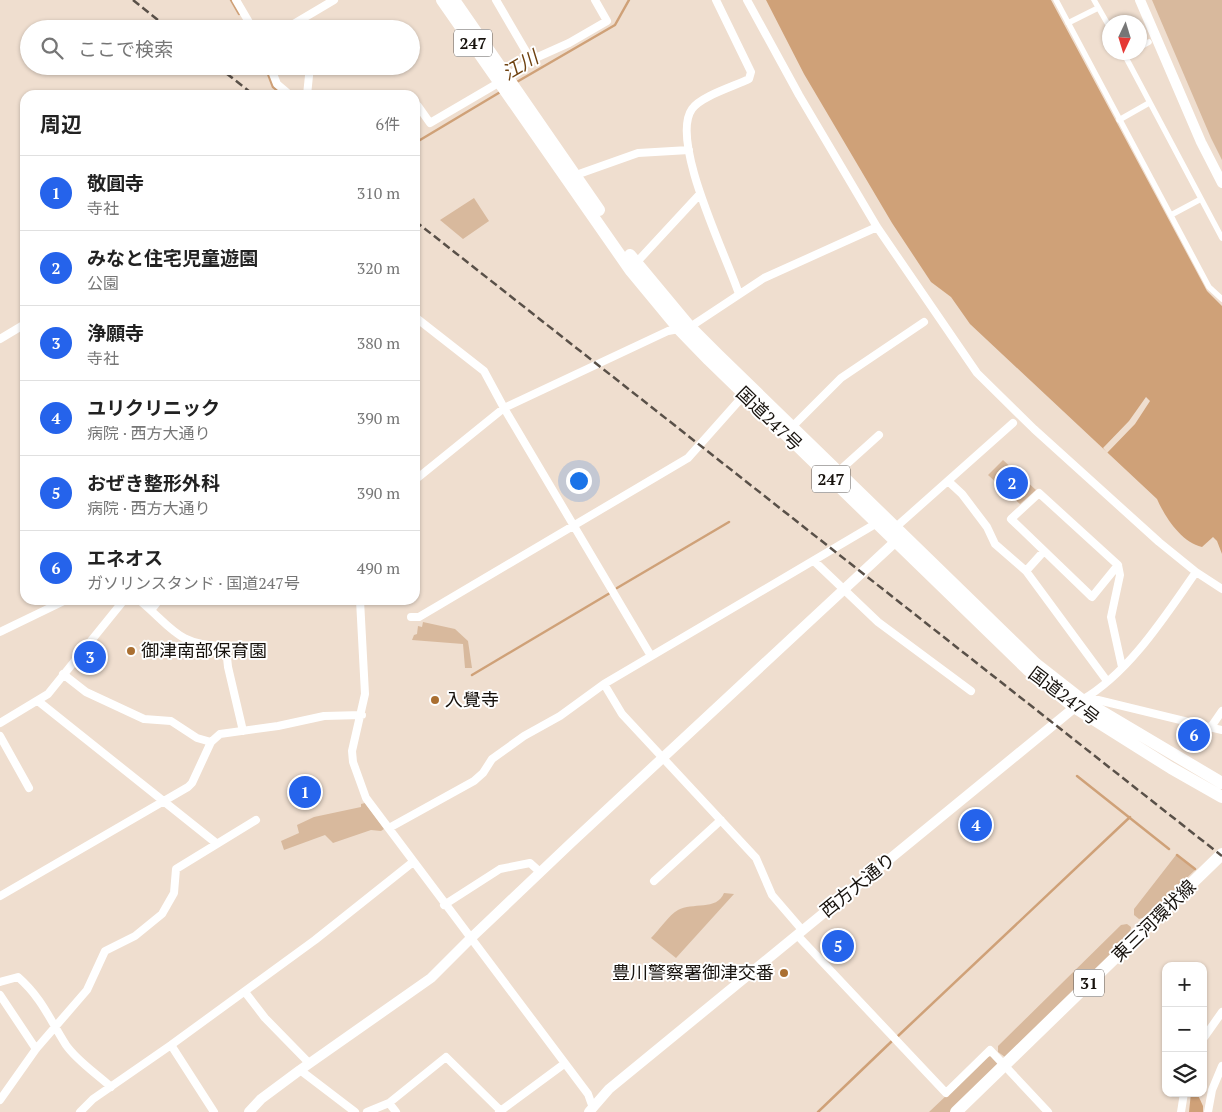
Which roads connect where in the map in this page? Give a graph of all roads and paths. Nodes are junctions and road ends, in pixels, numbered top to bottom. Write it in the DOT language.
graph roads {
  1 [pos="236,0"];
  2 [pos="334,0"];
  3 [pos="442,0"];
  4 [pos="454,0"];
  5 [pos="496,0"];
  6 [pos="595,0"];
  7 [pos="716,0"];
  8 [pos="747,0"];
  9 [pos="1056,0"];
  10 [pos="1094,0"];
  11 [pos="1140,0"];
  12 [pos="1098,8"];
  13 [pos="1102,15"];
  14 [pos="248,20"];
  15 [pos="308,20"];
  16 [pos="1068,24"];
  17 [pos="531,60"];
  18 [pos="1129,60"];
  19 [pos="274,75"];
  20 [pos="309,75"];
  21 [pos="507,84"];
  22 [pos="284,90"];
  23 [pos="308,90"];
  24 [pos="1149,103"];
  25 [pos="420,109"];
  26 [pos="1119,120"];
  27 [pos="689,150"];
  28 [pos="576,175"];
  29 [pos="1222,183"];
  30 [pos="699,195"];
  31 [pos="1201,199"];
  32 [pos="1171,215"];
  33 [pos="877,227"];
  34 [pos="1222,238"];
  35 [pos="636,264"];
  36 [pos="739,294"];
  37 [pos="1222,299"];
  38 [pos="420,321"];
  39 [pos="924,322"];
  40 [pos="20,327"];
  41 [pos="684,328"];
  42 [pos="0,339"];
  43 [pos="744,395"];
  44 [pos="504,408"];
  45 [pos="1013,423"];
  46 [pos="792,427"];
  47 [pos="879,435"];
  48 [pos="839,472"];
  49 [pos="420,476"];
  50 [pos="948,481"];
  51 [pos="876,523"];
  52 [pos="574,525"];
  53 [pos="896,527"];
  54 [pos="896,541"];
  55 [pos="1044,551"];
  56 [pos="814,561"];
  57 [pos="1118,565"];
  58 [pos="1026,571"];
  59 [pos="1196,572"];
  60 [pos="1222,589"];
  61 [pos="845,590"];
  62 [pos="56,605"];
  63 [pos="120,605"];
  64 [pos="145,605"];
  65 [pos="155,605"];
  66 [pos="360,605"];
  67 [pos="151,610"];
  68 [pos="411,617"];
  69 [pos="0,632"];
  70 [pos="651,656"];
  71 [pos="1122,667"];
  72 [pos="64,674"];
  73 [pos="1107,681"];
  74 [pos="604,684"];
  75 [pos="971,691"];
  76 [pos="38,701"];
  77 [pos="1078,704"];
  78 [pos="1222,711"];
  79 [pos="362,715"];
  80 [pos="0,722"];
  81 [pos="1211,727"];
  82 [pos="1222,730"];
  83 [pos="243,731"];
  84 [pos="0,736"];
  85 [pos="211,742"];
  86 [pos="664,758"];
  87 [pos="1222,783"];
  88 [pos="29,788"];
  89 [pos="1222,796"];
  90 [pos="164,801"];
  91 [pos="256,820"];
  92 [pos="721,820"];
  93 [pos="389,828"];
  94 [pos="216,843"];
  95 [pos="1222,854"];
  96 [pos="413,862"];
  97 [pos="540,872"];
  98 [pos="654,881"];
  99 [pos="0,896"];
  100 [pos="444,905"];
  101 [pos="800,933"];
  102 [pos="470,939"];
  103 [pos="0,982"];
  104 [pos="245,992"];
  105 [pos="0,995"];
  106 [pos="1222,1012"];
  107 [pos="56,1026"];
  108 [pos="1207,1033"];
  109 [pos="48,1034"];
  110 [pos="171,1045"];
  111 [pos="67,1046"];
  112 [pos="36,1050"];
  113 [pos="309,1063"];
  114 [pos="564,1064"];
  115 [pos="1005,1066"];
  116 [pos="1222,1066"];
  117 [pos="300,1070"];
  118 [pos="111,1087"];
  119 [pos="1183,1097"];
  120 [pos="0,1098"];
  121 [pos="389,1103"];
  122 [pos="593,1110"];
  123 [pos="500,1111"];
  124 [pos="80,1112"];
  125 [pos="214,1112"];
  126 [pos="249,1112"];
  127 [pos="354,1112"];
  128 [pos="367,1112"];
  129 [pos="396,1112"];
  130 [pos="956,1112"];
  131 [pos="1048,1112"];
  132 [pos="1181,1112"];
  133 [pos="1208,1112"];
  1 -- 14 [label="street"];
  2 -- 15 [label="street"];
  3 -- 21 [label="main road, 国道247号 / 247"];
  4 -- 21 [label="main road, 国道247号 / 247"];
  5 -- 17 [label="street"];
  6 -- 17 [label="street"];
  7 -- 27 [label="street"];
  8 -- 33 [label="street"];
  9 -- 16 [label="street"];
  10 -- 12 [label="street"];
  11 -- 29 [label="street"];
  12 -- 13 [label="street"];
  12 -- 16 [label="street"];
  16 -- 26 [label="street"];
  17 -- 21 [label="street"];
  18 -- 24 [label="street"];
  19 -- 22 [label="street"];
  20 -- 23 [label="street"];
  21 -- 25 [label="street"];
  21 -- 28 [label="main road, 国道247号 / 247"];
  21 -- 41 [label="main road, 国道247号 / 247"];
  24 -- 26 [label="street"];
  24 -- 31 [label="street"];
  26 -- 32 [label="street"];
  27 -- 28 [label="street"];
  27 -- 30 [label="street"];
  28 -- 35 [label="main road, 国道247号 / 247"];
  30 -- 35 [label="street"];
  30 -- 36 [label="street"];
  31 -- 32 [label="street"];
  31 -- 34 [label="street"];
  32 -- 37 [label="street"];
  33 -- 36 [label="street"];
  33 -- 59 [label="street"];
  35 -- 41 [label="main road, 国道247号 / 247"];
  36 -- 41 [label="street"];
  38 -- 44 [label="street"];
  39 -- 46 [label="street"];
  40 -- 42 [label="street"];
  41 -- 43 [label="main road, 国道247号 / 247"];
  41 -- 44 [label="street"];
  41 -- 46 [label="main road, 国道247号 / 247"];
  43 -- 51 [label="main road, 国道247号 / 247"];
  43 -- 52 [label="street"];
  44 -- 49 [label="street"];
  44 -- 52 [label="street"];
  45 -- 50 [label="street"];
  46 -- 48 [label="main road, 国道247号 / 247"];
  47 -- 48 [label="street"];
  48 -- 53 [label="main road, 国道247号 / 247"];
  50 -- 53 [label="street"];
  50 -- 58 [label="street"];
  51 -- 54 [label="main road, 国道247号 / 247"];
  51 -- 56 [label="street"];
  52 -- 68 [label="street"];
  52 -- 70 [label="street"];
  53 -- 77 [label="main road, 国道247号 / 247"];
  54 -- 61 [label="street"];
  54 -- 77 [label="main road, 国道247号 / 247"];
  55 -- 57 [label="street"];
  55 -- 57 [label="street"];
  55 -- 58 [label="street"];
  56 -- 61 [label="street"];
  56 -- 70 [label="street"];
  57 -- 71 [label="street"];
  58 -- 73 [label="street"];
  59 -- 60 [label="street"];
  59 -- 71 [label="street"];
  61 -- 75 [label="street"];
  61 -- 86 [label="street"];
  62 -- 69 [label="street"];
  63 -- 72 [label="street"];
  64 -- 67 [label="street"];
  65 -- 67 [label="street"];
  66 -- 79 [label="street"];
  67 -- 83 [label="street"];
  70 -- 74 [label="street"];
  71 -- 73 [label="street"];
  72 -- 76 [label="street"];
  72 -- 85 [label="street"];
  73 -- 77 [label="street"];
  74 -- 86 [label="street"];
  74 -- 93 [label="street"];
  76 -- 80 [label="street"];
  76 -- 90 [label="street"];
  77 -- 81 [label="street"];
  77 -- 87 [label="main road, 国道247号 / 247"];
  77 -- 89 [label="main road, 国道247号 / 247"];
  77 -- 101 [label="street, 西方大通り"];
  78 -- 81 [label="street"];
  79 -- 83 [label="street"];
  79 -- 93 [label="street"];
  81 -- 82 [label="street"];
  83 -- 85 [label="street"];
  84 -- 88 [label="street"];
  85 -- 90 [label="street"];
  86 -- 92 [label="street"];
  86 -- 97 [label="street"];
  90 -- 94 [label="street"];
  90 -- 99 [label="street"];
  91 -- 94 [label="street"];
  92 -- 98 [label="street"];
  92 -- 101 [label="street"];
  93 -- 96 [label="street"];
  94 -- 107 [label="street"];
  95 -- 115 [label="main road, 東三河環状線 / 31"];
  96 -- 100 [label="street"];
  96 -- 104 [label="street"];
  97 -- 100 [label="street"];
  97 -- 102 [label="street"];
  100 -- 102 [label="street"];
  101 -- 115 [label="street"];
  101 -- 122 [label="street, 西方大通り"];
  102 -- 113 [label="street"];
  102 -- 114 [label="street"];
  103 -- 107 [label="street"];
  104 -- 110 [label="street"];
  104 -- 113 [label="street"];
  105 -- 112 [label="street"];
  106 -- 108 [label="street"];
  107 -- 109 [label="street"];
  107 -- 111 [label="street"];
  109 -- 111 [label="street"];
  109 -- 112 [label="street"];
  110 -- 118 [label="street"];
  110 -- 125 [label="street"];
  111 -- 118 [label="street"];
  112 -- 120 [label="street"];
  113 -- 117 [label="street"];
  114 -- 122 [label="street"];
  114 -- 123 [label="street"];
  115 -- 130 [label="main road, 東三河環状線 / 31"];
  115 -- 131 [label="street"];
  116 -- 133 [label="street"];
  117 -- 126 [label="street"];
  117 -- 127 [label="street"];
  118 -- 124 [label="street"];
  119 -- 132 [label="street"];
  121 -- 123 [label="street"];
  121 -- 128 [label="street"];
  121 -- 129 [label="street"];
}
